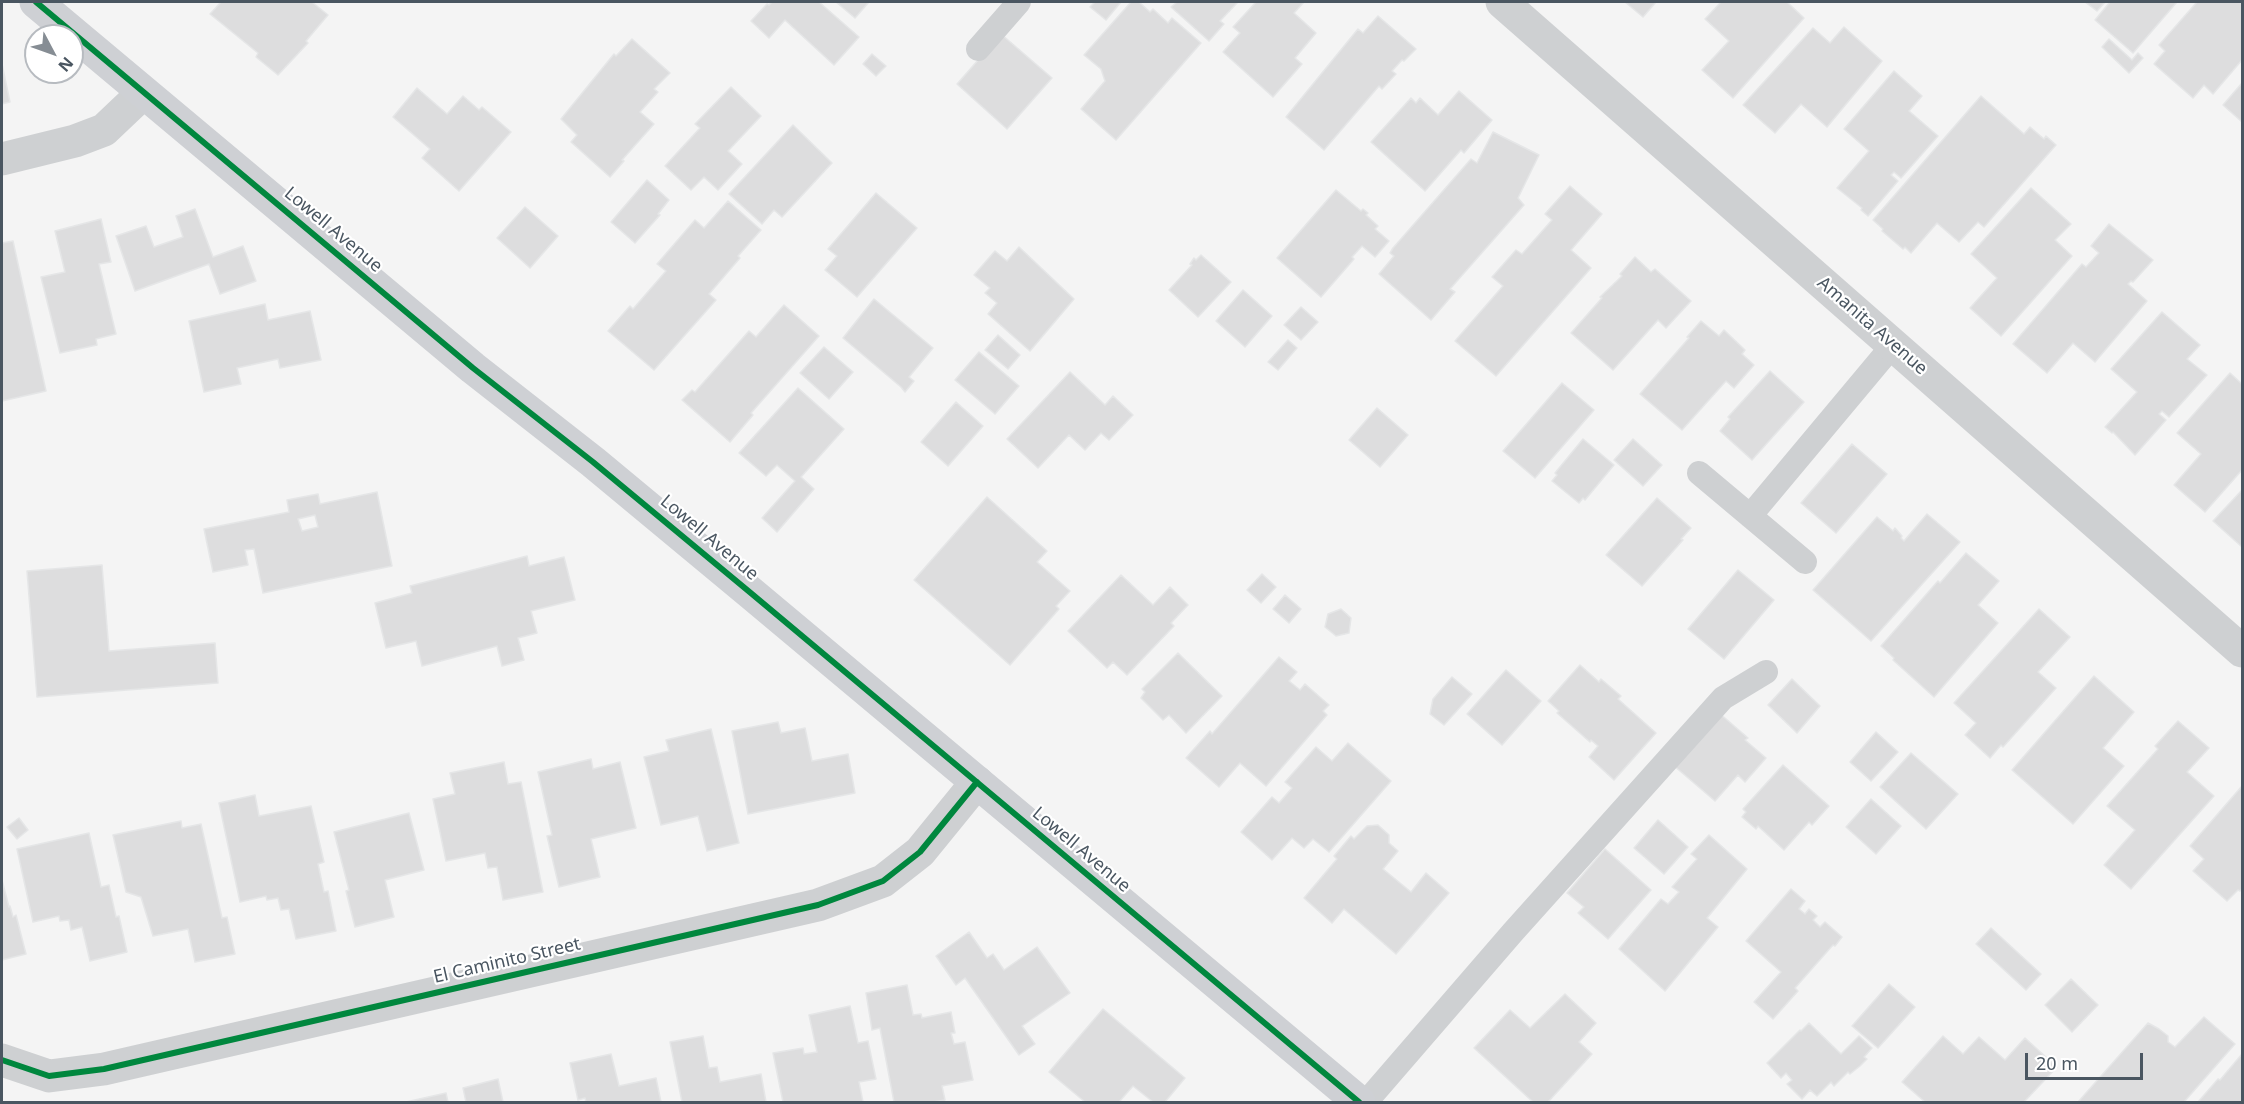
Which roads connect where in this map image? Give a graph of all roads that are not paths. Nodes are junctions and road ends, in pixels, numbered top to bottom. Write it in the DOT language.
graph roads {
  1 [pos="36,2"];
  2 [pos="1019,2"];
  3 [pos="1502,2"];
  4 [pos="978,49"];
  5 [pos="143,93"];
  6 [pos="2,159"];
  7 [pos="1893,345"];
  8 [pos="1699,473"];
  9 [pos="1750,516"];
  10 [pos="1805,562"];
  11 [pos="2242,651"];
  12 [pos="1766,672"];
  13 [pos="977,782"];
  14 [pos="2,1060"];
  15 [pos="1359,1102"];
  16 [pos="1366,1102"];
  1 -- 5 [label="street, Lowell Avenue"];
  2 -- 4 [label="lane"];
  3 -- 7 [label="street, Amanita Avenue"];
  5 -- 6 [label="street"];
  5 -- 13 [label="street, Lowell Avenue"];
  7 -- 9 [label="lane"];
  7 -- 11 [label="street, Amanita Avenue"];
  8 -- 9 [label="lane"];
  9 -- 10 [label="lane"];
  12 -- 16 [label="lane"];
  13 -- 14 [label="street, El Caminito Street"];
  13 -- 15 [label="street, Lowell Avenue"];
}
